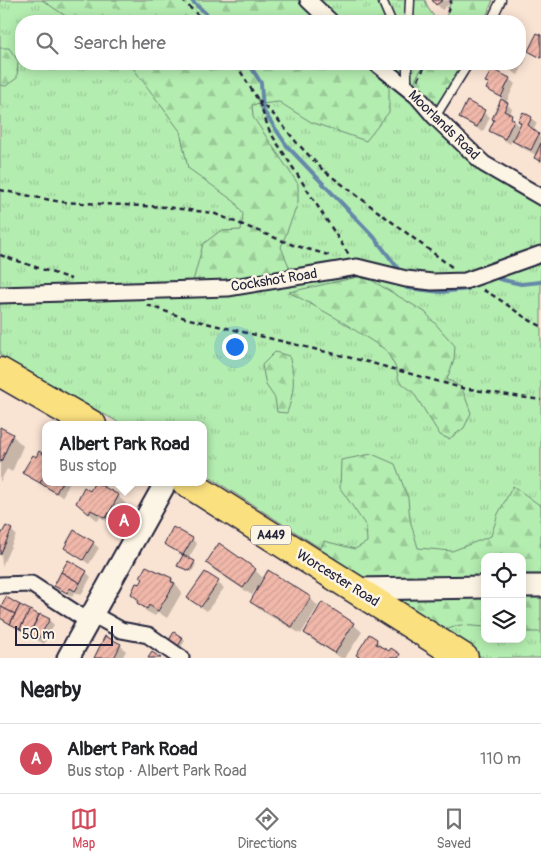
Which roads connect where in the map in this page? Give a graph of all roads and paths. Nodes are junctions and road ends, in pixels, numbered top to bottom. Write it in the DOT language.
graph roads {
  1 [pos="182,0"];
  2 [pos="308,0"];
  3 [pos="382,0"];
  4 [pos="410,0"];
  5 [pos="451,0"];
  6 [pos="501,0"];
  7 [pos="198,15"];
  8 [pos="324,15"];
  9 [pos="388,15"];
  10 [pos="409,15"];
  11 [pos="447,15"];
  12 [pos="494,15"];
  13 [pos="240,70"];
  14 [pos="384,70"];
  15 [pos="407,70"];
  16 [pos="464,70"];
  17 [pos="407,89"];
  18 [pos="258,100"];
  19 [pos="434,117"];
  20 [pos="0,190"];
  21 [pos="541,196"];
  22 [pos="541,254"];
  23 [pos="0,255"];
  24 [pos="357,267"];
  25 [pos="76,280"];
  26 [pos="475,282"];
  27 [pos="0,295"];
  28 [pos="139,302"];
  29 [pos="541,326"];
  30 [pos="0,372"];
  31 [pos="541,400"];
  32 [pos="85,421"];
  33 [pos="164,486"];
  34 [pos="192,486"];
  35 [pos="0,585"];
  36 [pos="526,586"];
  37 [pos="541,586"];
  38 [pos="481,587"];
  39 [pos="356,589"];
  40 [pos="90,617"];
  41 [pos="68,658"];
  42 [pos="182,658"];
  43 [pos="464,658"];
  1 -- 7 [label="path"];
  2 -- 8 [label="street"];
  3 -- 9 [label="lane"];
  4 -- 10 [label="lane"];
  5 -- 11 [label="path"];
  6 -- 12 [label="lane"];
  13 -- 18 [label="path"];
  14 -- 17 [label="street, Moorlands Road"];
  15 -- 17 [label="lane"];
  16 -- 19 [label="lane"];
  17 -- 19 [label="street, Moorlands Road"];
  18 -- 24 [label="path"];
  18 -- 26 [label="path"];
  19 -- 21 [label="street, Moorlands Road"];
  20 -- 24 [label="path"];
  22 -- 26 [label="street, Cockshot Road"];
  23 -- 25 [label="path"];
  24 -- 26 [label="street, Cockshot Road"];
  24 -- 27 [label="street, Cockshot Road"];
  26 -- 29 [label="path"];
  28 -- 31 [label="path"];
  30 -- 32 [label="highway"];
  33 -- 40 [label="street"];
  34 -- 39 [label="highway, Worcester Road / A449"];
  35 -- 40 [label="street"];
  36 -- 37 [label="street"];
  38 -- 39 [label="street"];
  39 -- 43 [label="highway, Worcester Road / A449"];
  40 -- 41 [label="street"];
  40 -- 42 [label="street"];
}
